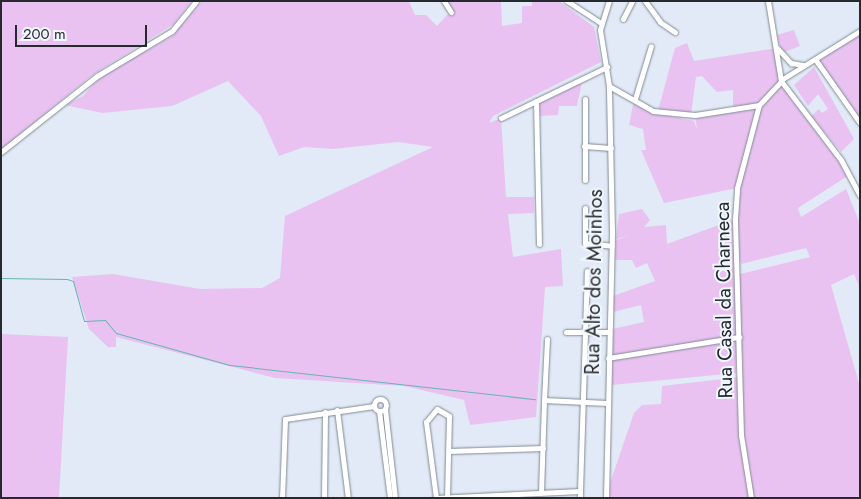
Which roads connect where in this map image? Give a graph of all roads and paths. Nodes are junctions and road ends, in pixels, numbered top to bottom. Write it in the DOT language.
graph roads {
  1 [pos="196,1"];
  2 [pos="444,1"];
  3 [pos="567,1"];
  4 [pos="609,1"];
  5 [pos="632,1"];
  6 [pos="645,1"];
  7 [pos="768,1"];
  8 [pos="451,12"];
  9 [pos="623,19"];
  10 [pos="601,23"];
  11 [pos="860,31"];
  12 [pos="675,32"];
  13 [pos="651,46"];
  14 [pos="776,47"];
  15 [pos="814,58"];
  16 [pos="804,65"];
  17 [pos="607,67"];
  18 [pos="781,80"];
  19 [pos="609,86"];
  20 [pos="585,99"];
  21 [pos="635,99"];
  22 [pos="536,101"];
  23 [pos="759,105"];
  24 [pos="501,118"];
  25 [pos="860,122"];
  26 [pos="584,146"];
  27 [pos="611,148"];
  28 [pos="1,152"];
  29 [pos="585,180"];
  30 [pos="860,195"];
  31 [pos="585,208"];
  32 [pos="539,244"];
  33 [pos="612,246"];
  34 [pos="587,271"];
  35 [pos="566,332"];
  36 [pos="585,332"];
  37 [pos="609,332"];
  38 [pos="740,338"];
  39 [pos="547,339"];
  40 [pos="608,358"];
  41 [pos="544,400"];
  42 [pos="583,403"];
  43 [pos="607,403"];
  44 [pos="374,406"];
  45 [pos="337,410"];
  46 [pos="382,410"];
  47 [pos="325,412"];
  48 [pos="543,448"];
  49 [pos="449,450"];
  50 [pos="580,491"];
  51 [pos="541,492"];
  52 [pos="447,496"];
  53 [pos="282,498"];
  54 [pos="324,498"];
  55 [pos="348,498"];
  56 [pos="390,498"];
  57 [pos="395,498"];
  58 [pos="435,498"];
  59 [pos="580,498"];
  60 [pos="606,498"];
  61 [pos="751,498"];
  1 -- 28 [label="street"];
  2 -- 8 [label="street"];
  3 -- 10 [label="street"];
  4 -- 10 [label="street"];
  5 -- 9 [label="street"];
  6 -- 12 [label="street"];
  7 -- 14 [label="street"];
  10 -- 17 [label="street, Rua Alto dos Moinhos"];
  11 -- 15 [label="street"];
  13 -- 21 [label="street"];
  14 -- 16 [label="street"];
  14 -- 18 [label="street"];
  15 -- 16 [label="street"];
  15 -- 25 [label="street"];
  16 -- 18 [label="street"];
  17 -- 19 [label="street, Rua Alto dos Moinhos"];
  17 -- 22 [label="street"];
  18 -- 23 [label="street"];
  18 -- 30 [label="street"];
  19 -- 21 [label="street"];
  19 -- 27 [label="street, Rua Alto dos Moinhos"];
  20 -- 26 [label="street"];
  21 -- 23 [label="street"];
  22 -- 24 [label="street"];
  22 -- 32 [label="street"];
  23 -- 38 [label="street, Rua Casal da Charneca"];
  26 -- 27 [label="street"];
  26 -- 29 [label="street"];
  27 -- 33 [label="street, Rua Alto dos Moinhos"];
  31 -- 33 [label="street"];
  33 -- 37 [label="street, Rua Alto dos Moinhos"];
  34 -- 36 [label="street"];
  35 -- 36 [label="street"];
  36 -- 37 [label="street"];
  36 -- 42 [label="street"];
  37 -- 40 [label="street, Rua Alto dos Moinhos"];
  38 -- 40 [label="street"];
  38 -- 61 [label="street, Rua Casal da Charneca"];
  39 -- 41 [label="street"];
  40 -- 43 [label="street, Rua Alto dos Moinhos"];
  41 -- 42 [label="street"];
  41 -- 48 [label="street"];
  42 -- 43 [label="street"];
  42 -- 50 [label="street"];
  43 -- 60 [label="street, Rua Alto dos Moinhos"];
  44 -- 45 [label="street"];
  44 -- 46 [label="street"];
  44 -- 46 [label="street"];
  45 -- 47 [label="street"];
  45 -- 55 [label="street"];
  46 -- 56 [label="street"];
  46 -- 57 [label="street"];
  47 -- 53 [label="street"];
  47 -- 54 [label="street"];
  48 -- 49 [label="street"];
  48 -- 51 [label="street"];
  49 -- 52 [label="street"];
  49 -- 58 [label="street"];
  50 -- 51 [label="street"];
  50 -- 59 [label="street"];
  51 -- 52 [label="street"];
  52 -- 58 [label="street"];
}
